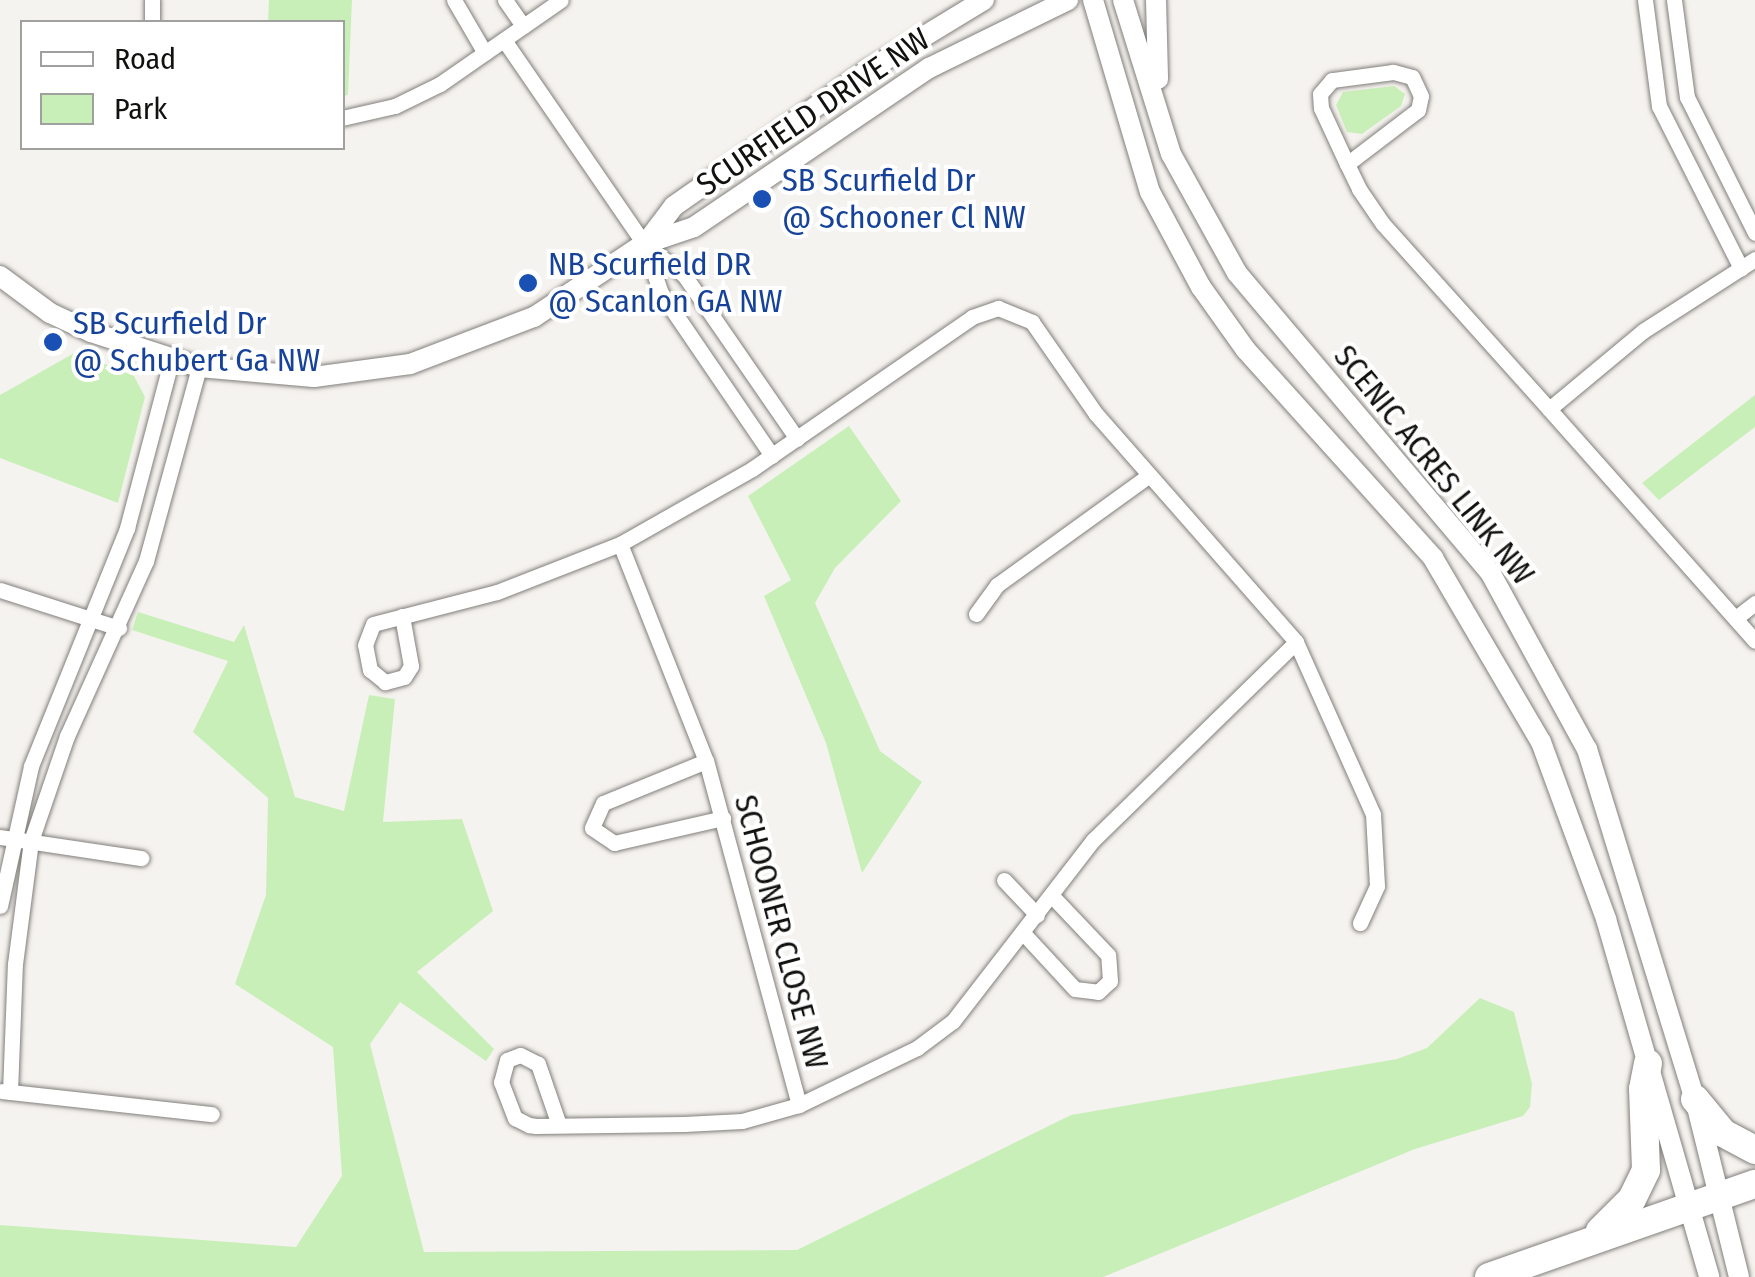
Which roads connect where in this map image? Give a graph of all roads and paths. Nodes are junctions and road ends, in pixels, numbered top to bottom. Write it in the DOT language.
graph roads {
  1 [pos="454,0"];
  2 [pos="505,0"];
  3 [pos="561,0"];
  4 [pos="984,0"];
  5 [pos="1068,0"];
  6 [pos="1093,0"];
  7 [pos="1123,0"];
  8 [pos="1156,0"];
  9 [pos="1645,0"];
  10 [pos="1674,0"];
  11 [pos="523,26"];
  12 [pos="504,40"];
  13 [pos="485,53"];
  14 [pos="1687,97"];
  15 [pos="1659,106"];
  16 [pos="345,117"];
  17 [pos="1170,154"];
  18 [pos="1347,164"];
  19 [pos="1755,233"];
  20 [pos="644,244"];
  21 [pos="1748,264"];
  22 [pos="0,276"];
  23 [pos="171,360"];
  24 [pos="199,367"];
  25 [pos="1548,409"];
  26 [pos="797,439"];
  27 [pos="772,456"];
  28 [pos="1148,476"];
  29 [pos="136,502"];
  30 [pos="164,510"];
  31 [pos="620,544"];
  32 [pos="0,590"];
  33 [pos="1755,603"];
  34 [pos="976,614"];
  35 [pos="402,616"];
  36 [pos="1737,617"];
  37 [pos="92,620"];
  38 [pos="120,628"];
  39 [pos="1296,642"];
  40 [pos="1755,642"];
  41 [pos="46,728"];
  42 [pos="67,736"];
  43 [pos="706,762"];
  44 [pos="723,818"];
  45 [pos="5,838"];
  46 [pos="31,841"];
  47 [pos="142,858"];
  48 [pos="1004,880"];
  49 [pos="1052,896"];
  50 [pos="0,906"];
  51 [pos="1037,915"];
  52 [pos="1360,923"];
  53 [pos="1024,934"];
  54 [pos="8,963"];
  55 [pos="1648,1062"];
  56 [pos="5,1091"];
  57 [pos="1695,1099"];
  58 [pos="799,1104"];
  59 [pos="212,1114"];
  60 [pos="559,1126"];
  61 [pos="1755,1150"];
  62 [pos="1755,1184"];
  63 [pos="1721,1195"];
  64 [pos="1691,1206"];
  65 [pos="1595,1236"];
  66 [pos="1489,1277"];
  67 [pos="1708,1277"];
  68 [pos="1739,1277"];
  1 -- 13 [label="street"];
  2 -- 11 [label="street"];
  3 -- 11 [label="street"];
  4 -- 20 [label="street, SCURFIELD DRIVE NW"];
  5 -- 20 [label="street, SCURFIELD DRIVE NW"];
  6 -- 55 [label="street, SCENIC ACRES LINK NW"];
  7 -- 17 [label="street, SCENIC ACRES LINK NW"];
  8 -- 17 [label="street"];
  9 -- 15 [label="street"];
  10 -- 14 [label="street"];
  11 -- 12 [label="street"];
  12 -- 13 [label="street"];
  12 -- 20 [label="street"];
  13 -- 16 [label="street"];
  14 -- 15 [label="street"];
  14 -- 19 [label="street"];
  15 -- 21 [label="street"];
  17 -- 57 [label="street, SCENIC ACRES LINK NW"];
  18 -- 18 [label="street"];
  18 -- 25 [label="street"];
  20 -- 24 [label="street, SCURFIELD DRIVE NW"];
  20 -- 26 [label="street"];
  20 -- 27 [label="street"];
  21 -- 25 [label="street"];
  22 -- 23 [label="street, SCURFIELD DRIVE NW"];
  23 -- 24 [label="street, SCURFIELD DRIVE NW"];
  23 -- 29 [label="street"];
  24 -- 30 [label="street"];
  25 -- 36 [label="street"];
  26 -- 27 [label="street"];
  26 -- 28 [label="street"];
  27 -- 31 [label="street"];
  28 -- 34 [label="street"];
  28 -- 39 [label="street"];
  29 -- 30 [label="street"];
  29 -- 37 [label="street"];
  30 -- 38 [label="street"];
  31 -- 35 [label="street"];
  31 -- 43 [label="street, SCHOONER CLOSE NW"];
  32 -- 37 [label="street"];
  33 -- 36 [label="street"];
  36 -- 40 [label="street"];
  37 -- 38 [label="street"];
  37 -- 41 [label="street"];
  38 -- 42 [label="street"];
  39 -- 49 [label="street, SCHOONER CLOSE NW"];
  39 -- 52 [label="street"];
  41 -- 42 [label="street"];
  41 -- 45 [label="street"];
  42 -- 46 [label="street"];
  43 -- 44 [label="street, SCHOONER CLOSE NW"];
  43 -- 44 [label="street"];
  44 -- 58 [label="street, SCHOONER CLOSE NW"];
  45 -- 46 [label="street"];
  45 -- 50 [label="street"];
  46 -- 47 [label="street"];
  46 -- 54 [label="street"];
  48 -- 51 [label="street"];
  49 -- 51 [label="street, SCHOONER CLOSE NW"];
  49 -- 53 [label="street"];
  51 -- 53 [label="street, SCHOONER CLOSE NW"];
  53 -- 58 [label="street, SCHOONER CLOSE NW"];
  54 -- 56 [label="street"];
  55 -- 64 [label="street, SCENIC ACRES LINK NW"];
  55 -- 65 [label="highway"];
  56 -- 59 [label="street"];
  57 -- 61 [label="highway"];
  57 -- 63 [label="street, SCENIC ACRES LINK NW"];
  58 -- 60 [label="street"];
  60 -- 60 [label="street"];
  62 -- 63 [label="highway"];
  63 -- 64 [label="highway"];
  63 -- 68 [label="street, SCENIC ACRES LINK NW"];
  64 -- 65 [label="highway"];
  64 -- 67 [label="street, SCENIC ACRES LINK NW"];
  65 -- 66 [label="highway"];
}
